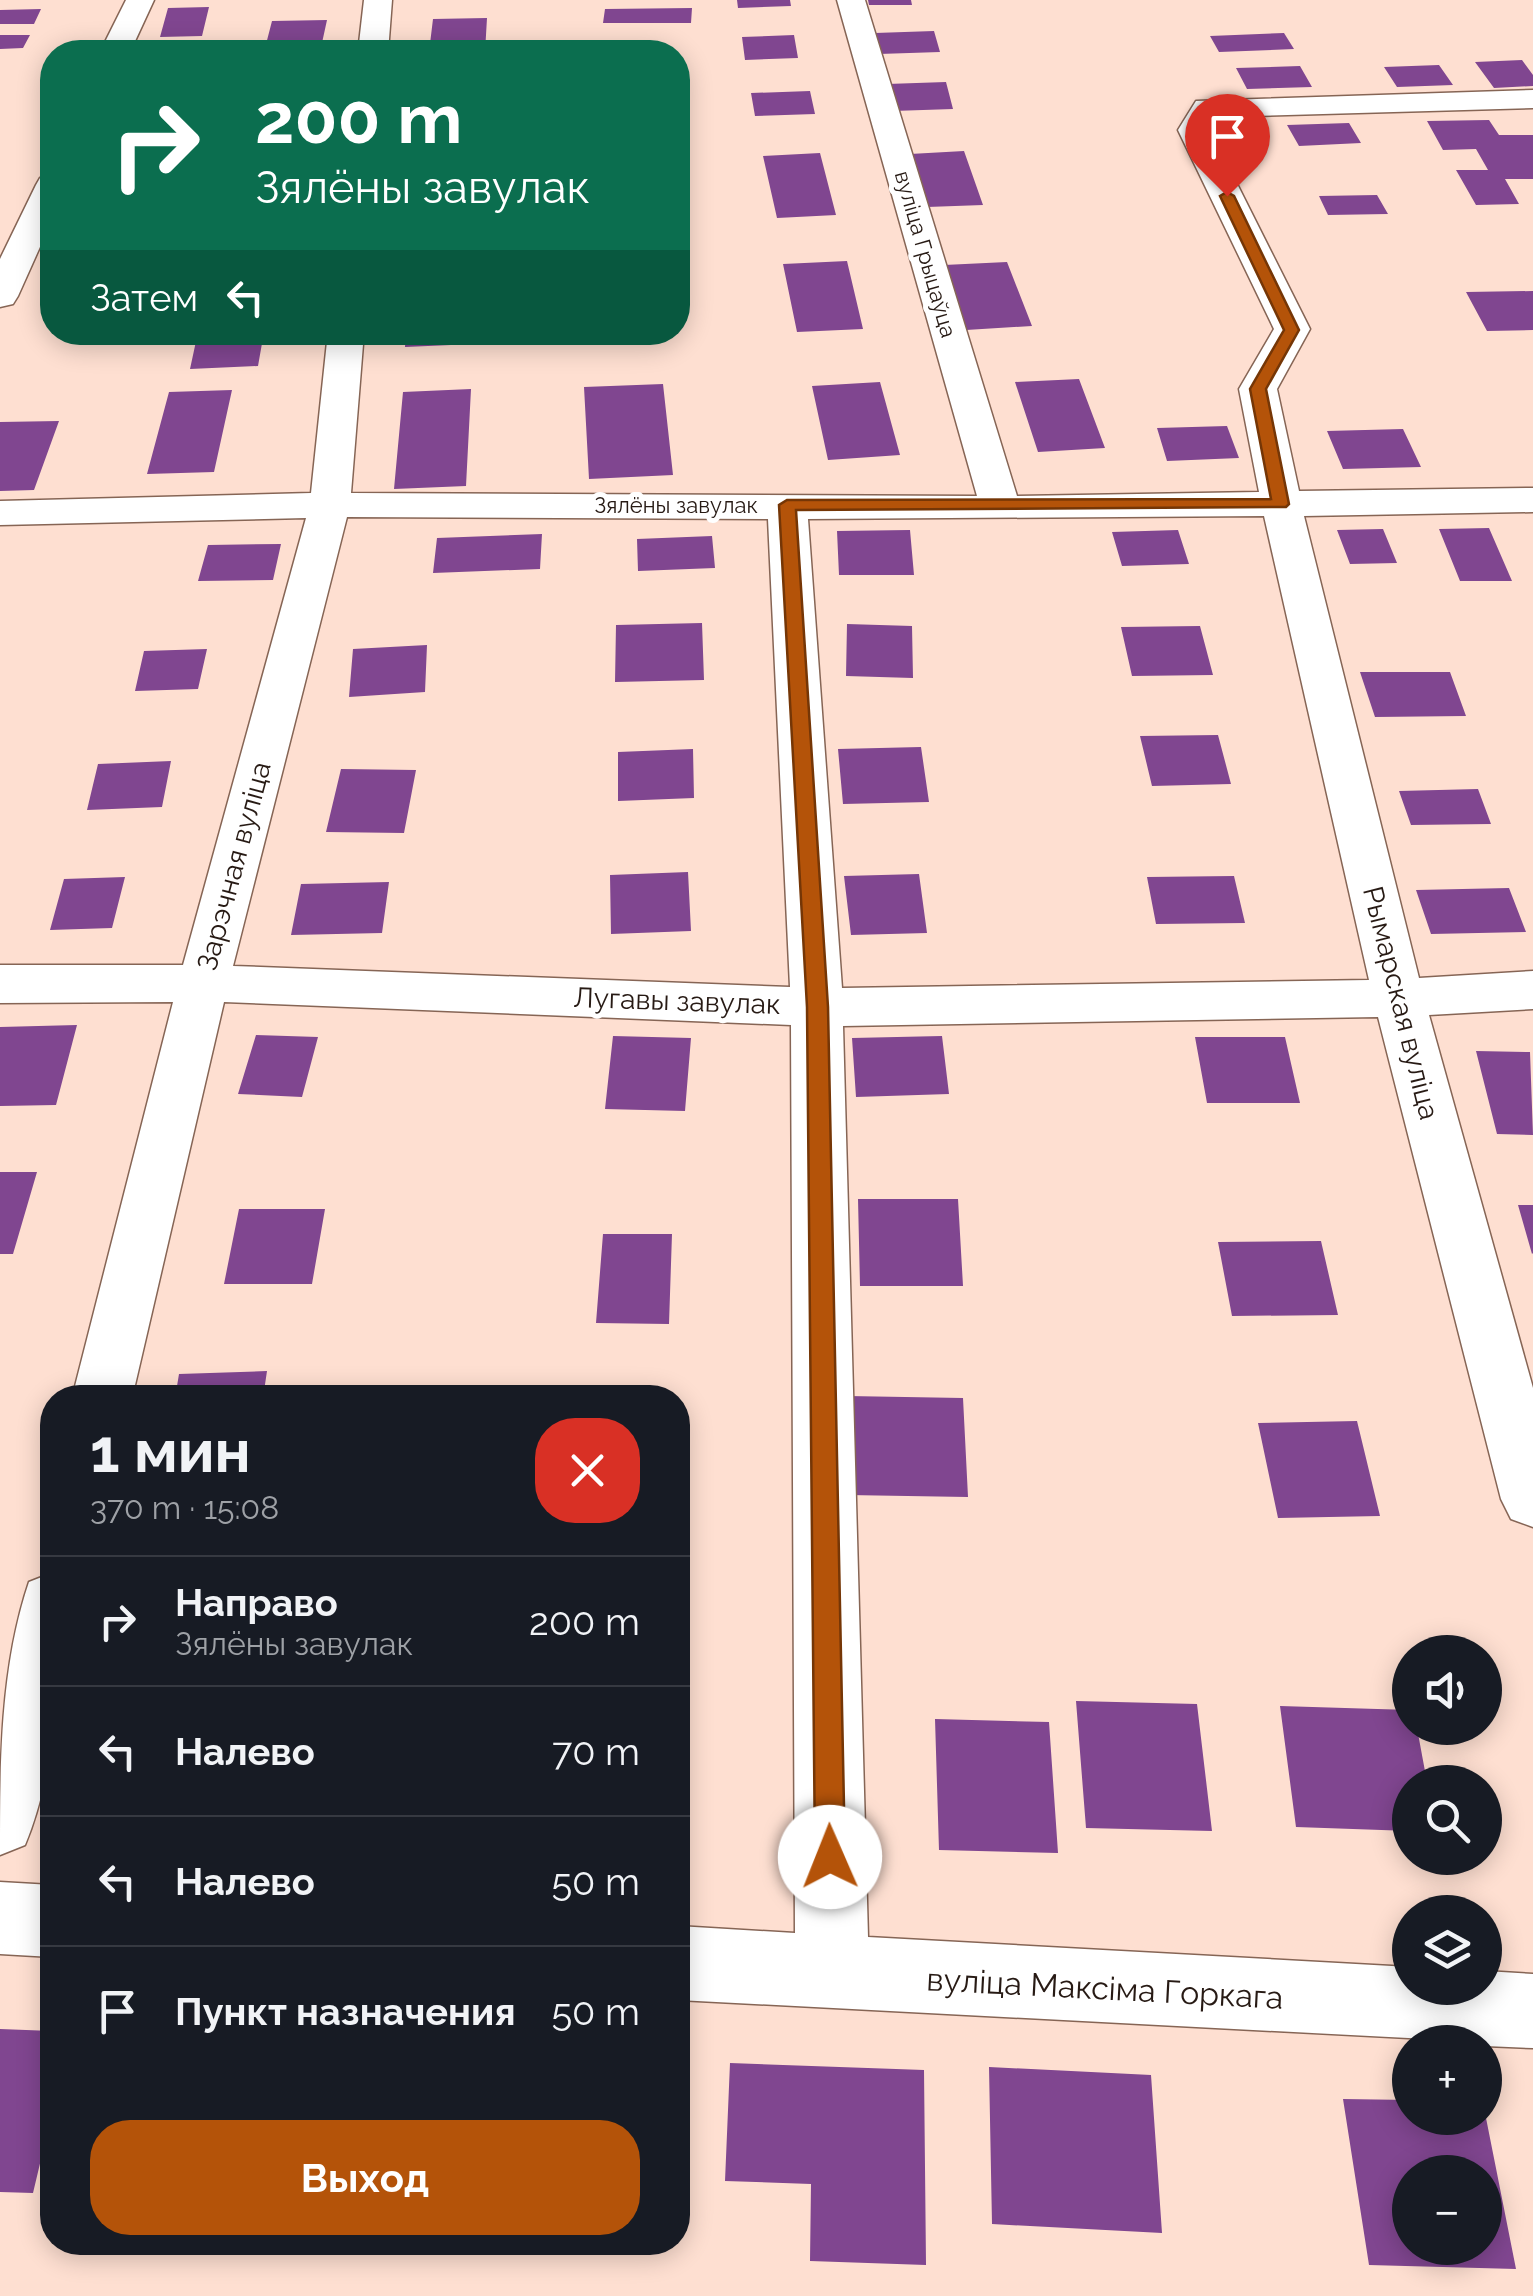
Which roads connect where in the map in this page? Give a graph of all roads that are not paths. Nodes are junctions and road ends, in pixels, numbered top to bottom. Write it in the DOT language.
graph roads {
  1 [pos="140,0"];
  2 [pos="378,0"];
  3 [pos="851,0"];
  4 [pos="122,40"];
  5 [pos="374,40"];
  6 [pos="1533,100"];
  7 [pos="40,211"];
  8 [pos="0,296"];
  9 [pos="345,345"];
  10 [pos="1533,500"];
  11 [pos="1280,504"];
  12 [pos="787,505"];
  13 [pos="330,506"];
  14 [pos="1001,508"];
  15 [pos="0,513"];
  16 [pos="202,983"];
  17 [pos="0,984"];
  18 [pos="1533,990"];
  19 [pos="1397,998"];
  20 [pos="817,1007"];
  21 [pos="105,1385"];
  22 [pos="1533,1500"];
  23 [pos="40,1653"];
  24 [pos="0,1820"];
  25 [pos="0,1918"];
  26 [pos="40,1920"];
  27 [pos="690,1964"];
  28 [pos="832,1973"];
  29 [pos="1533,2011"];
  1 -- 4 [label="street"];
  2 -- 5 [label="street"];
  3 -- 14 [label="street, вуліца Грыцаўца"];
  6 -- 11 [label="street, Рымарская вуліца"];
  7 -- 8 [label="street"];
  9 -- 13 [label="street, Зарэчная вуліца"];
  10 -- 11 [label="street, Зялёны завулак"];
  11 -- 14 [label="street, Зялёны завулак"];
  11 -- 19 [label="street, Рымарская вуліца"];
  12 -- 13 [label="street, Зялёны завулак"];
  12 -- 14 [label="street, Зялёны завулак"];
  12 -- 20 [label="street"];
  13 -- 15 [label="street, Зялёны завулак"];
  13 -- 16 [label="street, Зарэчная вуліца"];
  16 -- 17 [label="street, Лугавы завулак"];
  16 -- 20 [label="street, Лугавы завулак"];
  16 -- 21 [label="street, Зарэчная вуліца"];
  18 -- 19 [label="street, Лугавы завулак"];
  19 -- 20 [label="street, Лугавы завулак"];
  19 -- 22 [label="street, Рымарская вуліца"];
  20 -- 28 [label="street"];
  23 -- 24 [label="street"];
  25 -- 26 [label="street"];
  27 -- 28 [label="street, вуліца Максіма Горкага"];
  28 -- 29 [label="street, вуліца Максіма Горкага"];
}
